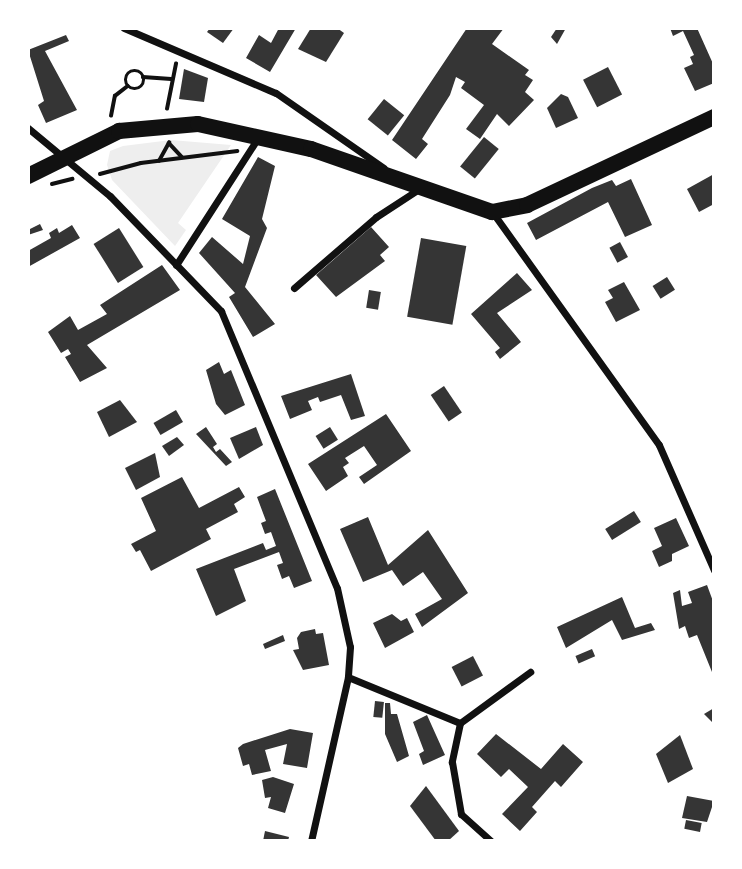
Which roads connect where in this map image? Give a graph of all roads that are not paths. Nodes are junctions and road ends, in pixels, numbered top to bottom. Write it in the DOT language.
graph roads {
  1 [pos="124,28"];
  2 [pos="714,117"];
  3 [pos="28,128"];
  4 [pos="256,142"];
  5 [pos="65,156"];
  6 [pos="28,176"];
  7 [pos="413,186"];
  8 [pos="492,212"];
  9 [pos="176,265"];
  10 [pos="294,288"];
  11 [pos="714,570"];
  12 [pos="530,672"];
  13 [pos="348,677"];
  14 [pos="460,723"];
  15 [pos="311,841"];
  16 [pos="491,841"];
  1 -- 7 [label="street"];
  2 -- 8 [label="main road"];
  3 -- 5 [label="street"];
  4 -- 5 [label="main road"];
  4 -- 7 [label="main road"];
  4 -- 9 [label="street"];
  5 -- 6 [label="main road"];
  5 -- 9 [label="street"];
  7 -- 8 [label="main road"];
  7 -- 10 [label="street"];
  8 -- 11 [label="street"];
  9 -- 13 [label="street"];
  12 -- 14 [label="street"];
  13 -- 14 [label="street"];
  13 -- 15 [label="street"];
  14 -- 16 [label="street"];
}
